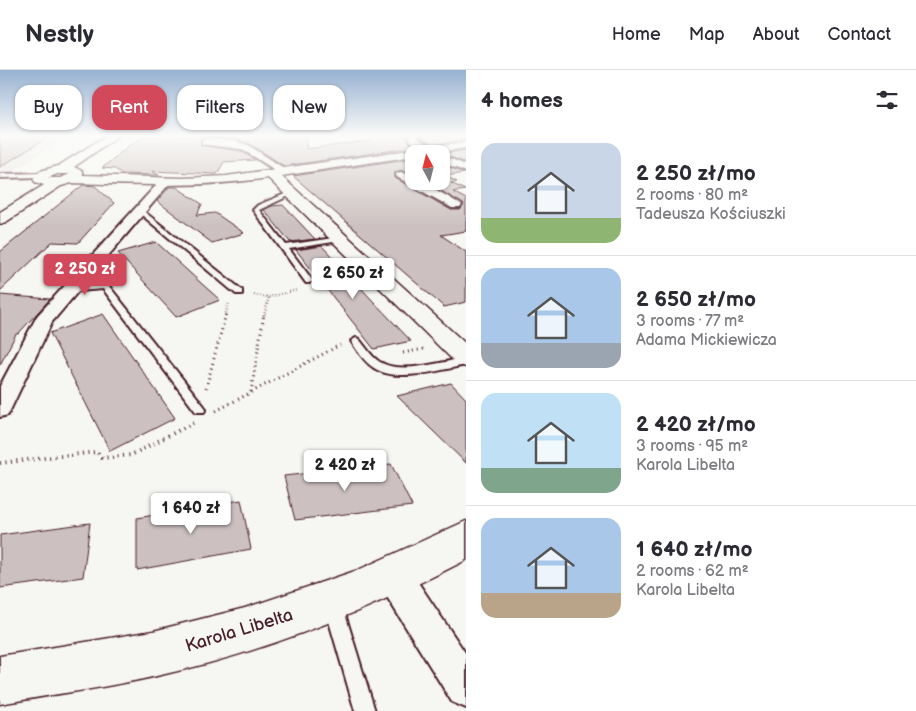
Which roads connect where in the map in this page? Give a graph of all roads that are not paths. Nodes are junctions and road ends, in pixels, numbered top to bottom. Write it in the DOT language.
graph roads {
  1 [pos="73,166"];
  2 [pos="269,166"];
  3 [pos="333,166"];
  4 [pos="278,173"];
  5 [pos="401,175"];
  6 [pos="0,176"];
  7 [pos="61,176"];
  8 [pos="165,182"];
  9 [pos="292,193"];
  10 [pos="461,204"];
  11 [pos="466,214"];
  12 [pos="4,216"];
  13 [pos="137,220"];
  14 [pos="155,223"];
  15 [pos="340,239"];
  16 [pos="284,247"];
  17 [pos="92,263"];
  18 [pos="308,280"];
  19 [pos="105,286"];
  20 [pos="69,290"];
  21 [pos="239,292"];
  22 [pos="356,341"];
  23 [pos="466,360"];
  24 [pos="0,408"];
  25 [pos="200,409"];
  26 [pos="466,540"];
  27 [pos="393,575"];
  28 [pos="332,600"];
  29 [pos="0,680"];
  30 [pos="466,688"];
  31 [pos="366,711"];
  1 -- 7 [label="street"];
  2 -- 4 [label="street"];
  3 -- 4 [label="street"];
  4 -- 8 [label="street"];
  4 -- 9 [label="street"];
  5 -- 10 [label="street"];
  6 -- 7 [label="lane"];
  7 -- 8 [label="street"];
  7 -- 12 [label="street"];
  8 -- 13 [label="street"];
  9 -- 15 [label="street"];
  9 -- 16 [label="lane"];
  10 -- 11 [label="street"];
  13 -- 14 [label="lane"];
  13 -- 14 [label="lane"];
  13 -- 17 [label="street"];
  14 -- 21 [label="lane"];
  15 -- 16 [label="lane"];
  15 -- 23 [label="street"];
  16 -- 18 [label="lane"];
  17 -- 19 [label="lane"];
  17 -- 20 [label="street"];
  19 -- 20 [label="lane"];
  19 -- 25 [label="lane"];
  20 -- 24 [label="street"];
  22 -- 23 [label="lane"];
  26 -- 27 [label="street, Karola Libelta"];
  27 -- 28 [label="street, Karola Libelta"];
  27 -- 30 [label="street"];
  28 -- 29 [label="street, Karola Libelta"];
  28 -- 31 [label="lane"];
}
